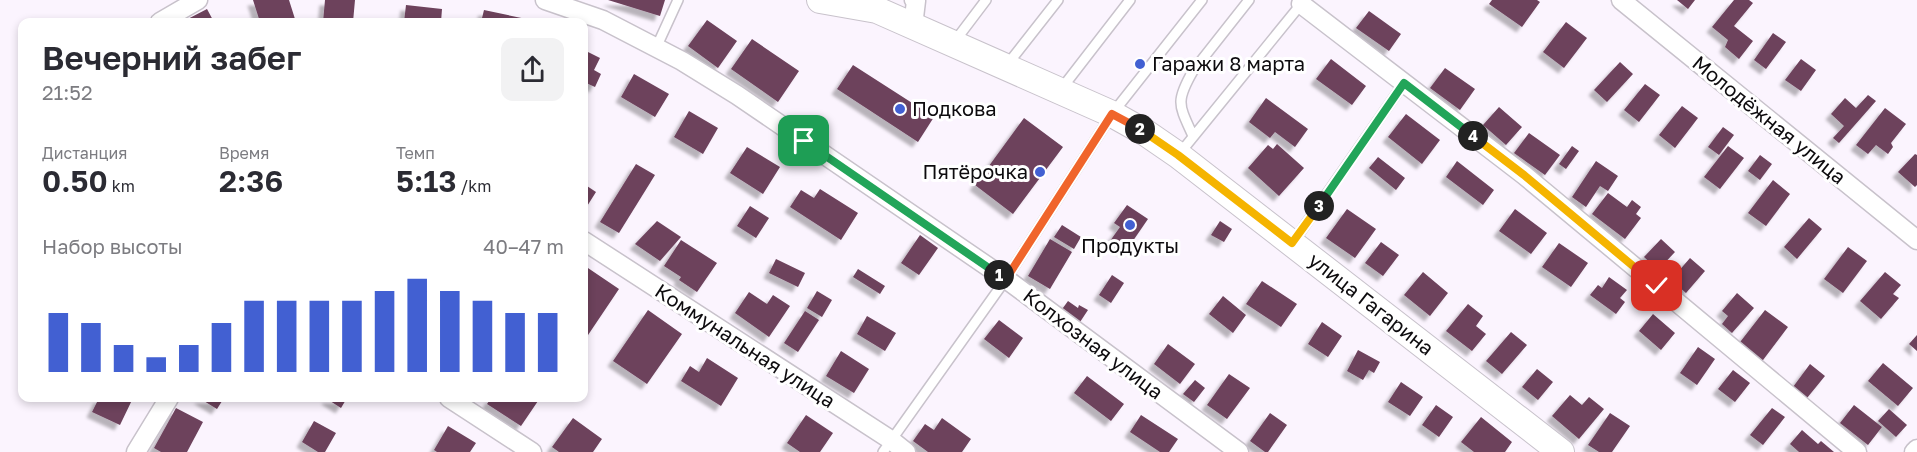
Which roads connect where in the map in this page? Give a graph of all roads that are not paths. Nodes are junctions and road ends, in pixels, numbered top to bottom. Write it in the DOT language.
graph roads {
  1 [pos="198,0"];
  2 [pos="545,0"];
  3 [pos="678,0"];
  4 [pos="820,0"];
  5 [pos="986,0"];
  6 [pos="1058,0"];
  7 [pos="1130,0"];
  8 [pos="1202,0"];
  9 [pos="1249,0"];
  10 [pos="1621,0"];
  11 [pos="1303,2"];
  12 [pos="915,7"];
  13 [pos="167,18"];
  14 [pos="953,44"];
  15 [pos="656,48"];
  16 [pos="1006,67"];
  17 [pos="1404,83"];
  18 [pos="1060,91"];
  19 [pos="1112,114"];
  20 [pos="1186,145"];
  21 [pos="1917,240"];
  22 [pos="1292,243"];
  23 [pos="588,244"];
  24 [pos="1006,279"];
  25 [pos="167,402"];
  26 [pos="455,402"];
  27 [pos="887,446"];
  28 [pos="136,452"];
  29 [pos="532,452"];
  30 [pos="906,452"];
  31 [pos="1239,452"];
  32 [pos="1561,452"];
  33 [pos="1857,452"];
  1 -- 13 [label="street"];
  2 -- 15 [label="street, Колхозная улица"];
  3 -- 15 [label="lane"];
  4 -- 12 [label="main road, улица Гагарина"];
  5 -- 14 [label="lane"];
  6 -- 16 [label="lane"];
  7 -- 18 [label="lane"];
  8 -- 19 [label="lane"];
  9 -- 20 [label="lane"];
  10 -- 21 [label="street, Молодёжная улица"];
  11 -- 17 [label="street"];
  11 -- 20 [label="lane"];
  12 -- 14 [label="main road, улица Гагарина"];
  14 -- 16 [label="main road, улица Гагарина"];
  15 -- 24 [label="street, Колхозная улица"];
  16 -- 18 [label="main road, улица Гагарина"];
  17 -- 22 [label="lane"];
  17 -- 33 [label="street"];
  18 -- 19 [label="main road, улица Гагарина"];
  19 -- 20 [label="main road, улица Гагарина"];
  19 -- 24 [label="lane"];
  20 -- 22 [label="main road, улица Гагарина"];
  22 -- 32 [label="main road, улица Гагарина"];
  23 -- 27 [label="street, Коммунальная улица"];
  24 -- 27 [label="lane"];
  24 -- 31 [label="street, Колхозная улица"];
  25 -- 28 [label="street"];
  26 -- 29 [label="street"];
  27 -- 30 [label="street, Коммунальная улица"];
}
